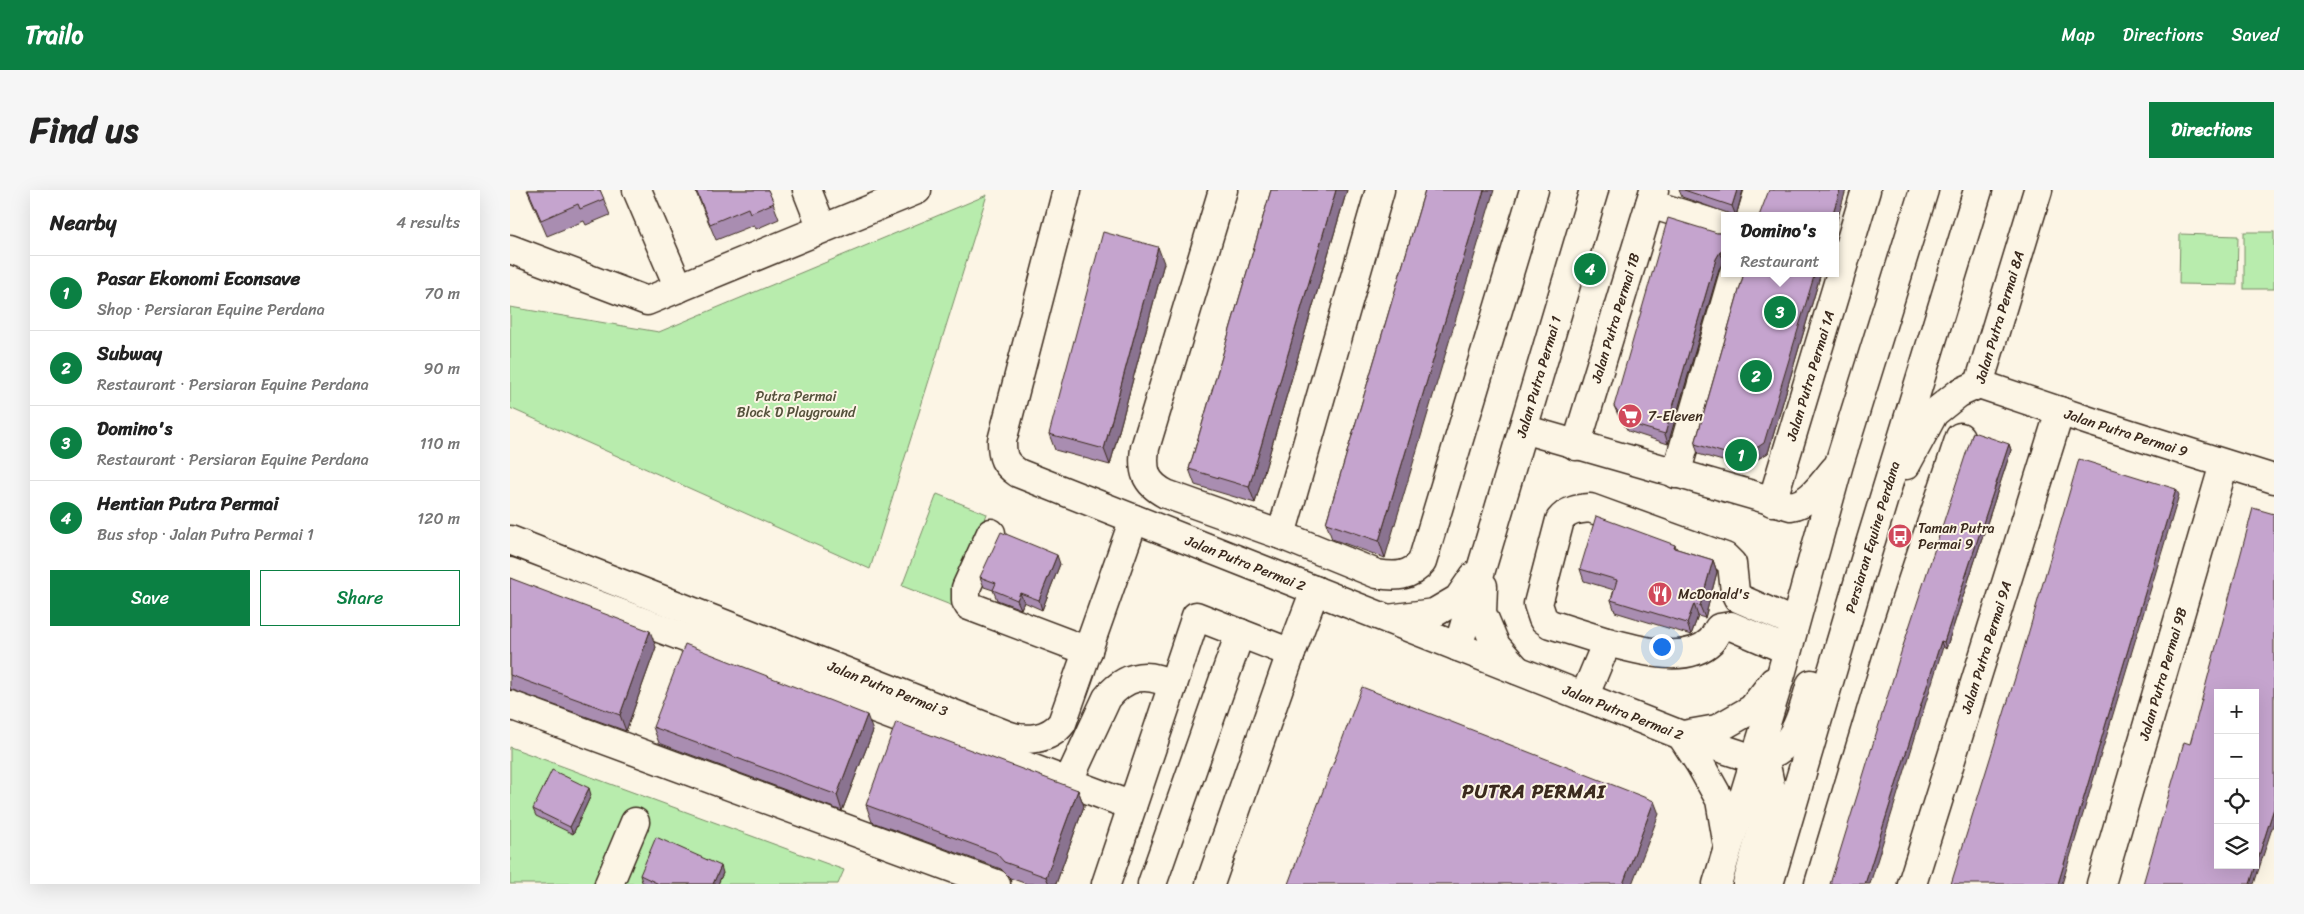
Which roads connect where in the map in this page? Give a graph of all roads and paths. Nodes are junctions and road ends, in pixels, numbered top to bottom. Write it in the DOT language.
graph roads {
  1 [pos="637,190"];
  2 [pos="807,190"];
  3 [pos="917,190"];
  4 [pos="1067,190"];
  5 [pos="1223,190"];
  6 [pos="1380,190"];
  7 [pos="1534,190"];
  8 [pos="1594,190"];
  9 [pos="1759,190"];
  10 [pos="1866,190"];
  11 [pos="1924,190"];
  12 [pos="1978,190"];
  13 [pos="2036,193"];
  14 [pos="1652,197"];
  15 [pos="1752,212"];
  16 [pos="1721,225"];
  17 [pos="822,228"];
  18 [pos="510,250"];
  19 [pos="1840,260"];
  20 [pos="1733,277"];
  21 [pos="1835,277"];
  22 [pos="679,288"];
  23 [pos="1980,384"];
  24 [pos="2060,411"];
  25 [pos="1523,429"];
  26 [pos="1960,437"];
  27 [pos="1576,446"];
  28 [pos="1839,464"];
  29 [pos="2224,464"];
  30 [pos="1676,474"];
  31 [pos="2274,478"];
  32 [pos="1884,497"];
  33 [pos="1772,502"];
  34 [pos="1134,519"];
  35 [pos="991,534"];
  36 [pos="1281,535"];
  37 [pos="510,540"];
  38 [pos="1865,560"];
  39 [pos="1484,562"];
  40 [pos="510,572"];
  41 [pos="1315,590"];
  42 [pos="1388,619"];
  43 [pos="1793,622"];
  44 [pos="1240,633"];
  45 [pos="1607,642"];
  46 [pos="1458,647"];
  47 [pos="1088,651"];
  48 [pos="1291,652"];
  49 [pos="1784,661"];
  50 [pos="1517,670"];
  51 [pos="1173,684"];
  52 [pos="1584,697"];
  53 [pos="510,705"];
  54 [pos="1681,735"];
  55 [pos="1754,759"];
  56 [pos="1068,782"];
  57 [pos="1132,806"];
  58 [pos="635,822"];
  59 [pos="1728,848"];
  60 [pos="609,884"];
  61 [pos="996,884"];
  62 [pos="1106,884"];
  63 [pos="1152,884"];
  64 [pos="1210,884"];
  65 [pos="1717,884"];
  66 [pos="1747,884"];
  67 [pos="1769,884"];
  68 [pos="1819,884"];
  69 [pos="1912,884"];
  70 [pos="2102,884"];
  1 -- 22 [label="street"];
  2 -- 17 [label="street"];
  3 -- 17 [label="street"];
  4 -- 34 [label="street, Jalan Putra Permai 2"];
  5 -- 36 [label="street"];
  6 -- 36 [label="street"];
  7 -- 36 [label="street"];
  8 -- 25 [label="street, Jalan Putra Permai 1"];
  9 -- 15 [label="street"];
  10 -- 19 [label="street, Jalan Putra Permai 1A"];
  11 -- 28 [label="street"];
  12 -- 32 [label="street, Persiaran Equine Perdana"];
  13 -- 23 [label="street, Jalan Putra Permai 8A"];
  14 -- 16 [label="street"];
  14 -- 27 [label="street, Jalan Putra Permai 1B"];
  17 -- 22 [label="street"];
  18 -- 22 [label="street"];
  20 -- 30 [label="street"];
  21 -- 33 [label="street, Jalan Putra Permai 1A"];
  23 -- 24 [label="street, Jalan Putra Permai 9"];
  23 -- 32 [label="street, Jalan Putra Permai 8A"];
  24 -- 29 [label="street, Jalan Putra Permai 9"];
  24 -- 69 [label="street, Jalan Putra Permai 9A"];
  25 -- 27 [label="street"];
  25 -- 39 [label="street, Jalan Putra Permai 1"];
  26 -- 68 [label="street"];
  27 -- 30 [label="street"];
  28 -- 33 [label="street"];
  28 -- 43 [label="street"];
  29 -- 31 [label="street, Jalan Putra Permai 9"];
  29 -- 70 [label="street, Jalan Putra Permai 9B"];
  30 -- 33 [label="street"];
  32 -- 38 [label="street, Persiaran Equine Perdana"];
  34 -- 41 [label="street, Jalan Putra Permai 2"];
  34 -- 47 [label="street, Jalan Putra Permai 3"];
  35 -- 47 [label="street"];
  37 -- 47 [label="street, Jalan Putra Permai 3"];
  38 -- 55 [label="street"];
  38 -- 67 [label="street, Persiaran Equine Perdana"];
  39 -- 42 [label="street, Jalan Putra Permai 1"];
  39 -- 46 [label="street, Jalan Putra Permai 1"];
  39 -- 50 [label="street, Jalan Putra Permai 1"];
  40 -- 56 [label="street"];
  41 -- 42 [label="street, Jalan Putra Permai 2"];
  41 -- 48 [label="street"];
  42 -- 46 [label="street, Jalan Putra Permai 2"];
  43 -- 45 [label="street"];
  43 -- 49 [label="street"];
  44 -- 48 [label="street"];
  44 -- 51 [label="street"];
  44 -- 63 [label="street"];
  45 -- 49 [label="street"];
  45 -- 52 [label="street"];
  46 -- 50 [label="street, Jalan Putra Permai 2"];
  48 -- 64 [label="street"];
  49 -- 54 [label="street"];
  49 -- 55 [label="street"];
  50 -- 52 [label="street, Jalan Putra Permai 2"];
  51 -- 56 [label="street"];
  51 -- 57 [label="street"];
  52 -- 54 [label="street, Jalan Putra Permai 2"];
  53 -- 61 [label="street"];
  54 -- 55 [label="street, Jalan Putra Permai 2"];
  54 -- 59 [label="street"];
  55 -- 59 [label="street"];
  55 -- 66 [label="street"];
  56 -- 57 [label="street"];
  57 -- 62 [label="street"];
  58 -- 60 [label="street"];
  59 -- 65 [label="street"];
}
